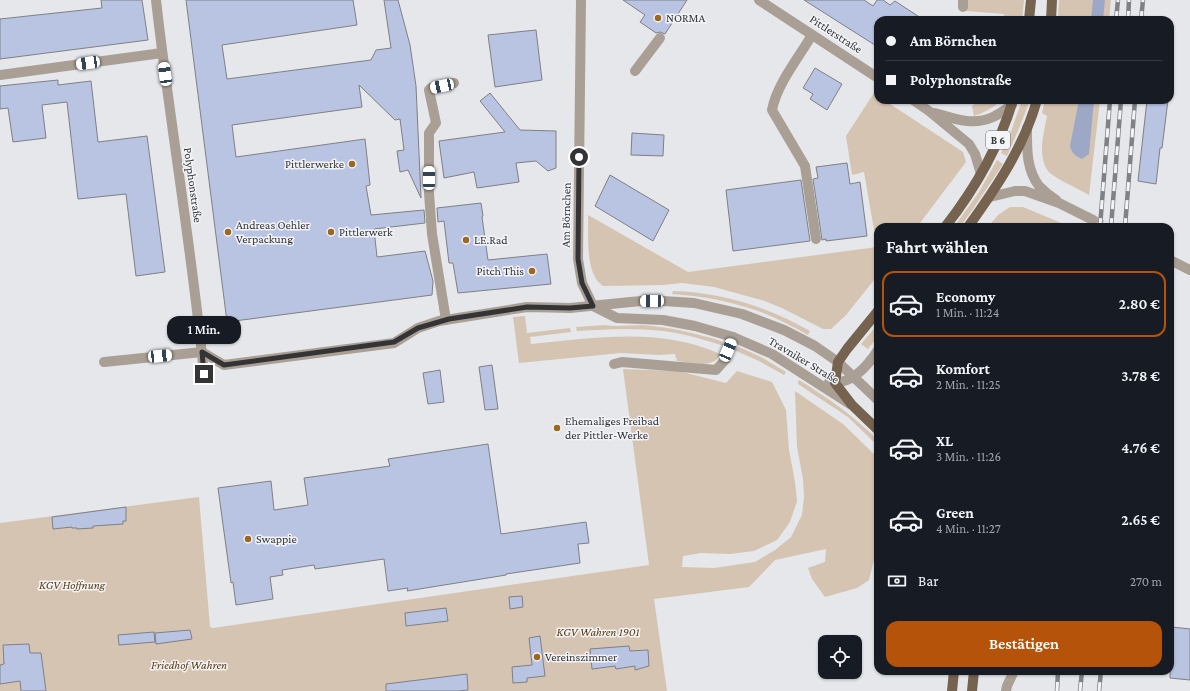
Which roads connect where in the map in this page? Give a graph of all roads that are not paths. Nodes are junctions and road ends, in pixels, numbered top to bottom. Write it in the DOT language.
graph roads {
  1 [pos="156,0"];
  2 [pos="581,0"];
  3 [pos="759,0"];
  4 [pos="1031,0"];
  5 [pos="1052,0"];
  6 [pos="1029,16"];
  7 [pos="1051,16"];
  8 [pos="812,35"];
  9 [pos="660,38"];
  10 [pos="162,53"];
  11 [pos="635,71"];
  12 [pos="0,75"];
  13 [pos="874,75"];
  14 [pos="454,83"];
  15 [pos="919,104"];
  16 [pos="1009,104"];
  17 [pos="1011,104"];
  18 [pos="1036,104"];
  19 [pos="929,111"];
  20 [pos="1028,127"];
  21 [pos="981,174"];
  22 [pos="990,197"];
  23 [pos="1059,203"];
  24 [pos="1093,220"];
  25 [pos="949,223"];
  26 [pos="971,223"];
  27 [pos="816,239"];
  28 [pos="1174,262"];
  29 [pos="1190,270"];
  30 [pos="593,306"];
  31 [pos="874,316"];
  32 [pos="446,320"];
  33 [pos="733,337"];
  34 [pos="202,352"];
  35 [pos="874,356"];
  36 [pos="104,362"];
  37 [pos="838,362"];
  38 [pos="614,364"];
  39 [pos="204,374"];
  40 [pos="855,377"];
  41 [pos="815,380"];
  42 [pos="835,383"];
  43 [pos="874,396"];
  44 [pos="852,405"];
  45 [pos="874,426"];
  46 [pos="954,675"];
  47 [pos="974,675"];
  48 [pos="1012,675"];
  49 [pos="952,691"];
  50 [pos="972,691"];
  51 [pos="1006,691"];
  1 -- 10 [label="street, Polyphonstraße"];
  2 -- 30 [label="street, Am Börnchen"];
  3 -- 8 [label="street, Pittlerstraße"];
  4 -- 6 [label="main road"];
  5 -- 7 [label="main road"];
  8 -- 13 [label="street, Pittlerstraße"];
  8 -- 27 [label="street"];
  9 -- 11 [label="street"];
  10 -- 12 [label="street"];
  10 -- 34 [label="street, Polyphonstraße"];
  14 -- 32 [label="street"];
  15 -- 19 [label="street"];
  16 -- 19 [label="street"];
  17 -- 21 [label="main road, B 6"];
  18 -- 20 [label="main road, B 6"];
  19 -- 21 [label="street"];
  20 -- 22 [label="main road, B 6"];
  20 -- 23 [label="street"];
  21 -- 25 [label="main road, B 6"];
  22 -- 23 [label="street"];
  22 -- 26 [label="main road, B 6"];
  23 -- 24 [label="street"];
  28 -- 29 [label="street"];
  30 -- 32 [label="street"];
  30 -- 33 [label="street, Travniker Straße"];
  30 -- 37 [label="street, Travniker Straße"];
  31 -- 37 [label="main road"];
  32 -- 34 [label="street"];
  33 -- 38 [label="street"];
  33 -- 41 [label="street, Travniker Straße"];
  34 -- 36 [label="street"];
  34 -- 39 [label="street, Polyphonstraße"];
  35 -- 40 [label="street"];
  37 -- 40 [label="street, Travniker Straße"];
  37 -- 42 [label="main road"];
  40 -- 42 [label="street"];
  40 -- 43 [label="street, Travniker Straße"];
  41 -- 42 [label="street"];
  41 -- 44 [label="street, Travniker Straße"];
  42 -- 44 [label="main road"];
  44 -- 45 [label="main road, Travniker Straße"];
  46 -- 49 [label="main road"];
  47 -- 50 [label="main road"];
  48 -- 51 [label="street"];
}
